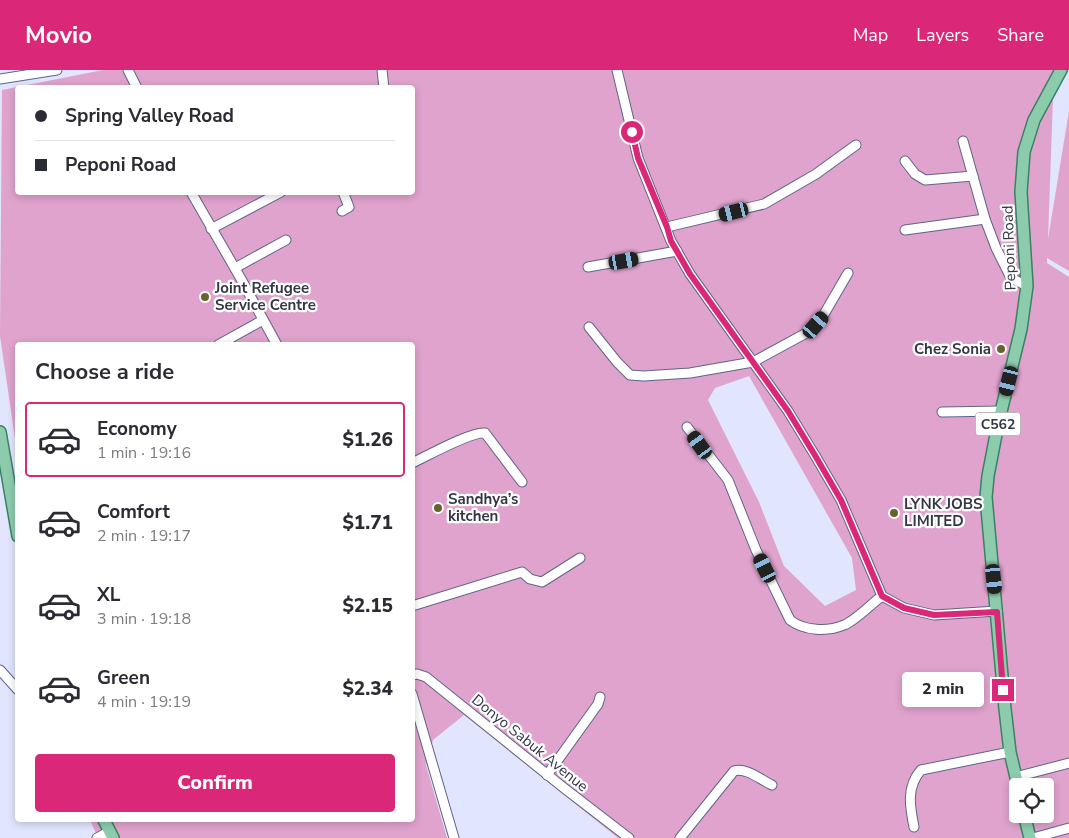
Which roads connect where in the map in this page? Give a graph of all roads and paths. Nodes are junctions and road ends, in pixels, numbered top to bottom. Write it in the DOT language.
graph roads {
  1 [pos="57,70"];
  2 [pos="128,70"];
  3 [pos="382,70"];
  4 [pos="617,70"];
  5 [pos="1062,70"];
  6 [pos="0,79"];
  7 [pos="136,85"];
  8 [pos="384,85"];
  9 [pos="963,141"];
  10 [pos="856,145"];
  11 [pos="905,162"];
  12 [pos="973,176"];
  13 [pos="192,195"];
  14 [pos="275,195"];
  15 [pos="344,195"];
  16 [pos="342,211"];
  17 [pos="985,219"];
  18 [pos="667,227"];
  19 [pos="211,229"];
  20 [pos="905,230"];
  21 [pos="286,240"];
  22 [pos="677,251"];
  23 [pos="588,267"];
  24 [pos="234,268"];
  25 [pos="848,273"];
  26 [pos="1027,286"];
  27 [pos="263,320"];
  28 [pos="589,327"];
  29 [pos="223,342"];
  30 [pos="275,342"];
  31 [pos="753,362"];
  32 [pos="1002,411"];
  33 [pos="942,412"];
  34 [pos="687,427"];
  35 [pos="0,432"];
  36 [pos="415,462"];
  37 [pos="522,482"];
  38 [pos="15,519"];
  39 [pos="580,558"];
  40 [pos="882,596"];
  41 [pos="415,605"];
  42 [pos="997,612"];
  43 [pos="0,670"];
  44 [pos="415,674"];
  45 [pos="15,687"];
  46 [pos="600,697"];
  47 [pos="415,704"];
  48 [pos="1010,752"];
  49 [pos="1069,763"];
  50 [pos="547,775"];
  51 [pos="1016,778"];
  52 [pos="1028,778"];
  53 [pos="772,785"];
  54 [pos="105,822"];
  55 [pos="1027,823"];
  56 [pos="914,827"];
  57 [pos="1069,828"];
  58 [pos="111,835"];
  59 [pos="97,838"];
  60 [pos="454,838"];
  61 [pos="629,838"];
  62 [pos="680,838"];
  63 [pos="1032,838"];
  1 -- 6 [label="street"];
  2 -- 7 [label="street"];
  3 -- 8 [label="street"];
  4 -- 18 [label="street"];
  5 -- 26 [label="main road, Peponi Road / C562"];
  9 -- 12 [label="street"];
  10 -- 18 [label="street"];
  11 -- 12 [label="street"];
  12 -- 17 [label="street"];
  13 -- 19 [label="street"];
  14 -- 19 [label="street"];
  15 -- 16 [label="street"];
  17 -- 20 [label="street"];
  17 -- 26 [label="street"];
  18 -- 22 [label="street"];
  19 -- 24 [label="street"];
  21 -- 24 [label="street"];
  22 -- 23 [label="street"];
  22 -- 31 [label="street"];
  24 -- 27 [label="street"];
  25 -- 31 [label="street"];
  26 -- 32 [label="main road, Peponi Road / C562"];
  27 -- 29 [label="street"];
  27 -- 30 [label="street"];
  28 -- 31 [label="street"];
  31 -- 40 [label="street"];
  32 -- 33 [label="street"];
  32 -- 42 [label="main road, Peponi Road / C562"];
  34 -- 40 [label="street"];
  35 -- 38 [label="main road"];
  36 -- 37 [label="street"];
  39 -- 41 [label="street"];
  40 -- 42 [label="street"];
  42 -- 48 [label="main road, Peponi Road / C562"];
  43 -- 45 [label="street"];
  44 -- 50 [label="street, Donyo Sabuk Avenue"];
  46 -- 50 [label="street"];
  47 -- 60 [label="street"];
  48 -- 51 [label="main road, Peponi Road / C562"];
  48 -- 56 [label="street"];
  49 -- 52 [label="street"];
  50 -- 61 [label="street, Donyo Sabuk Avenue"];
  53 -- 62 [label="street"];
  54 -- 58 [label="main road"];
  55 -- 63 [label="main road"];
  57 -- 63 [label="street"];
  58 -- 59 [label="street"];
}
